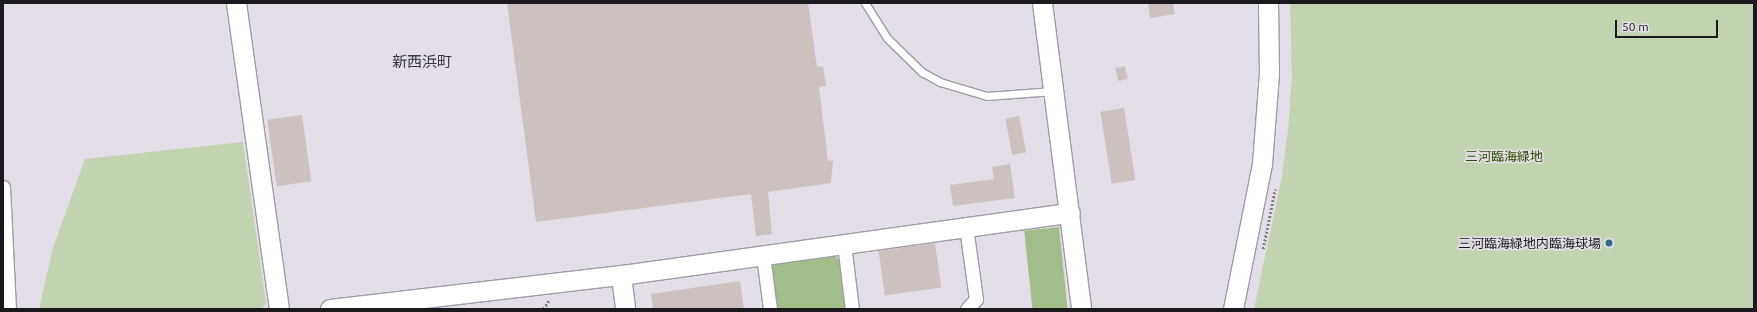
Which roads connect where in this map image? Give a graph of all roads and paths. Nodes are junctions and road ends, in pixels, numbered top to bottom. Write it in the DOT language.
graph roads {
  1 [pos="236,3"];
  2 [pos="865,3"];
  3 [pos="1042,3"];
  4 [pos="1268,3"];
  5 [pos="1054,91"];
  6 [pos="3,187"];
  7 [pos="1070,213"];
  8 [pos="966,227"];
  9 [pos="844,244"];
  10 [pos="762,255"];
  11 [pos="621,275"];
  12 [pos="554,294"];
  13 [pos="9,309"];
  14 [pos="279,309"];
  15 [pos="330,309"];
  16 [pos="543,309"];
  17 [pos="625,309"];
  18 [pos="770,309"];
  19 [pos="852,309"];
  20 [pos="967,309"];
  21 [pos="1081,309"];
  22 [pos="1233,309"];
  1 -- 14 [label="street"];
  2 -- 5 [label="lane"];
  3 -- 5 [label="street"];
  4 -- 22 [label="street"];
  5 -- 7 [label="street"];
  6 -- 13 [label="street"];
  7 -- 8 [label="street"];
  7 -- 21 [label="street"];
  8 -- 9 [label="street"];
  8 -- 20 [label="street"];
  9 -- 10 [label="street"];
  9 -- 19 [label="street"];
  10 -- 11 [label="street"];
  10 -- 18 [label="street"];
  11 -- 15 [label="street"];
  11 -- 17 [label="street"];
  12 -- 16 [label="path"];
}
